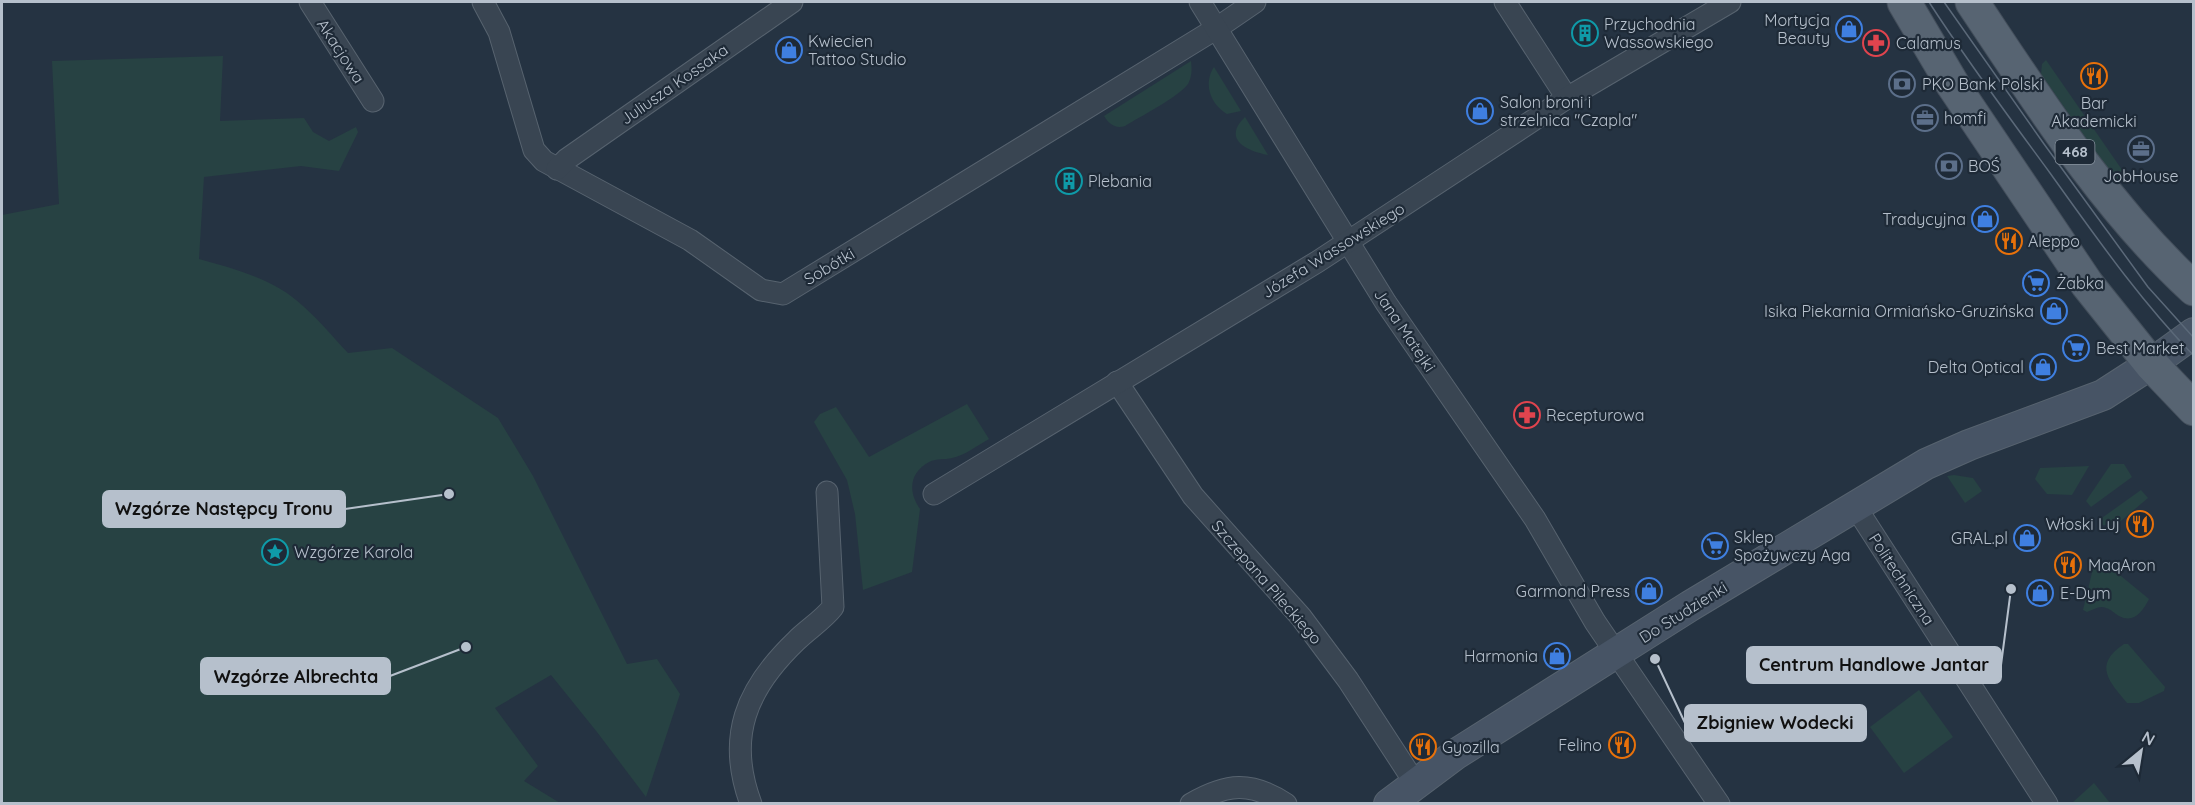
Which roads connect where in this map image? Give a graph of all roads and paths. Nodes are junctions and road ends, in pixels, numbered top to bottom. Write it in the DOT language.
graph roads {
  1 [pos="310,2"];
  2 [pos="483,2"];
  3 [pos="792,2"];
  4 [pos="1200,2"];
  5 [pos="1255,2"];
  6 [pos="1505,2"];
  7 [pos="1730,2"];
  8 [pos="1904,2"];
  9 [pos="1972,2"];
  10 [pos="1217,28"];
  11 [pos="1568,98"];
  12 [pos="373,101"];
  13 [pos="556,169"];
  14 [pos="1347,243"];
  15 [pos="2193,290"];
  16 [pos="2193,333"];
  17 [pos="2151,364"];
  18 [pos="1117,382"];
  19 [pos="2193,409"];
  20 [pos="827,492"];
  21 [pos="934,494"];
  22 [pos="1855,506"];
  23 [pos="1617,653"];
  24 [pos="1415,783"];
  25 [pos="751,804"];
  26 [pos="1191,804"];
  27 [pos="1286,804"];
  28 [pos="1389,804"];
  29 [pos="1719,804"];
  30 [pos="2047,804"];
  1 -- 12 [label="street, Akacjowa"];
  2 -- 13 [label="street, Sobótki"];
  3 -- 13 [label="street, Juliusza Kossaka"];
  4 -- 10 [label="street, Jana Matejki"];
  5 -- 10 [label="street, Sobótki"];
  6 -- 11 [label="street"];
  7 -- 11 [label="street, Józefa Wassowskiego"];
  8 -- 17 [label="main road"];
  9 -- 15 [label="main road, 468"];
  10 -- 13 [label="street, Sobótki"];
  10 -- 14 [label="street, Jana Matejki"];
  11 -- 14 [label="street, Józefa Wassowskiego"];
  14 -- 18 [label="street, Józefa Wassowskiego"];
  14 -- 23 [label="street, Jana Matejki"];
  16 -- 17 [label="main road, Do Studzienki"];
  17 -- 19 [label="main road"];
  17 -- 22 [label="main road, Do Studzienki"];
  18 -- 21 [label="street, Józefa Wassowskiego"];
  18 -- 24 [label="street, Szczepana Pileckiego"];
  20 -- 25 [label="street"];
  22 -- 23 [label="main road, Do Studzienki"];
  22 -- 30 [label="street, Politechniczna"];
  23 -- 24 [label="main road, Do Studzienki"];
  23 -- 29 [label="street, Jana Matejki"];
  24 -- 28 [label="main road, Do Studzienki"];
  26 -- 27 [label="street"];
}
